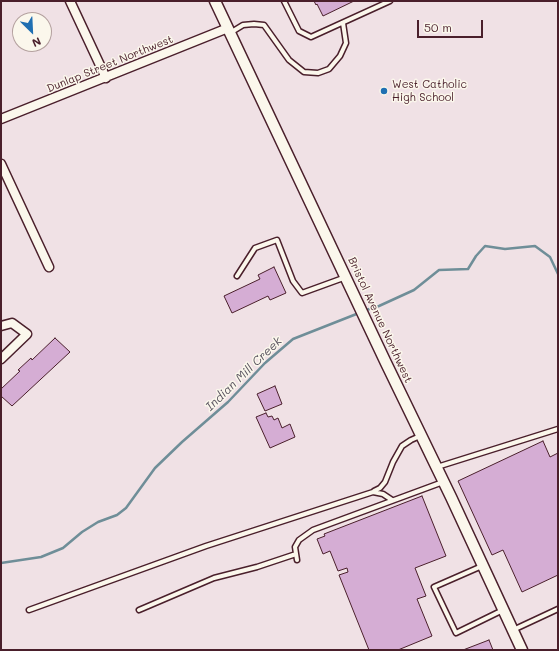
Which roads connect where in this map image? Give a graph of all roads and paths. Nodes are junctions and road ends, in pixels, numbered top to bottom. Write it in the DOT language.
graph roads {
  1 [pos="70,1"];
  2 [pos="215,1"];
  3 [pos="284,1"];
  4 [pos="390,1"];
  5 [pos="343,23"];
  6 [pos="229,30"];
  7 [pos="106,78"];
  8 [pos="1,119"];
  9 [pos="1,164"];
  10 [pos="49,267"];
  11 [pos="237,276"];
  12 [pos="346,276"];
  13 [pos="1,326"];
  14 [pos="1,358"];
  15 [pos="558,429"];
  16 [pos="421,435"];
  17 [pos="436,467"];
  18 [pos="443,482"];
  19 [pos="373,492"];
  20 [pos="392,500"];
  21 [pos="296,554"];
  22 [pos="297,560"];
  23 [pos="482,565"];
  24 [pos="558,609"];
  25 [pos="29,610"];
  26 [pos="139,610"];
  27 [pos="503,610"];
  28 [pos="513,630"];
  29 [pos="522,650"];
  1 -- 7 [label="street"];
  2 -- 6 [label="street, Bristol Avenue Northwest"];
  3 -- 5 [label="lane"];
  4 -- 5 [label="lane"];
  5 -- 6 [label="lane"];
  6 -- 7 [label="street, Dunlap Street Northwest"];
  6 -- 12 [label="street, Bristol Avenue Northwest"];
  7 -- 8 [label="street, Dunlap Street Northwest"];
  9 -- 10 [label="street"];
  11 -- 12 [label="lane"];
  12 -- 16 [label="street, Bristol Avenue Northwest"];
  13 -- 14 [label="street"];
  15 -- 17 [label="lane"];
  16 -- 17 [label="street, Bristol Avenue Northwest"];
  16 -- 19 [label="lane"];
  17 -- 18 [label="street, Bristol Avenue Northwest"];
  18 -- 20 [label="lane"];
  18 -- 23 [label="street, Bristol Avenue Northwest"];
  19 -- 20 [label="lane"];
  19 -- 25 [label="lane"];
  20 -- 21 [label="lane"];
  21 -- 22 [label="lane"];
  21 -- 26 [label="lane"];
  23 -- 27 [label="street, Bristol Avenue Northwest"];
  23 -- 27 [label="lane"];
  24 -- 28 [label="lane"];
  27 -- 28 [label="street, Bristol Avenue Northwest"];
  28 -- 29 [label="street, Bristol Avenue Northwest"];
}
